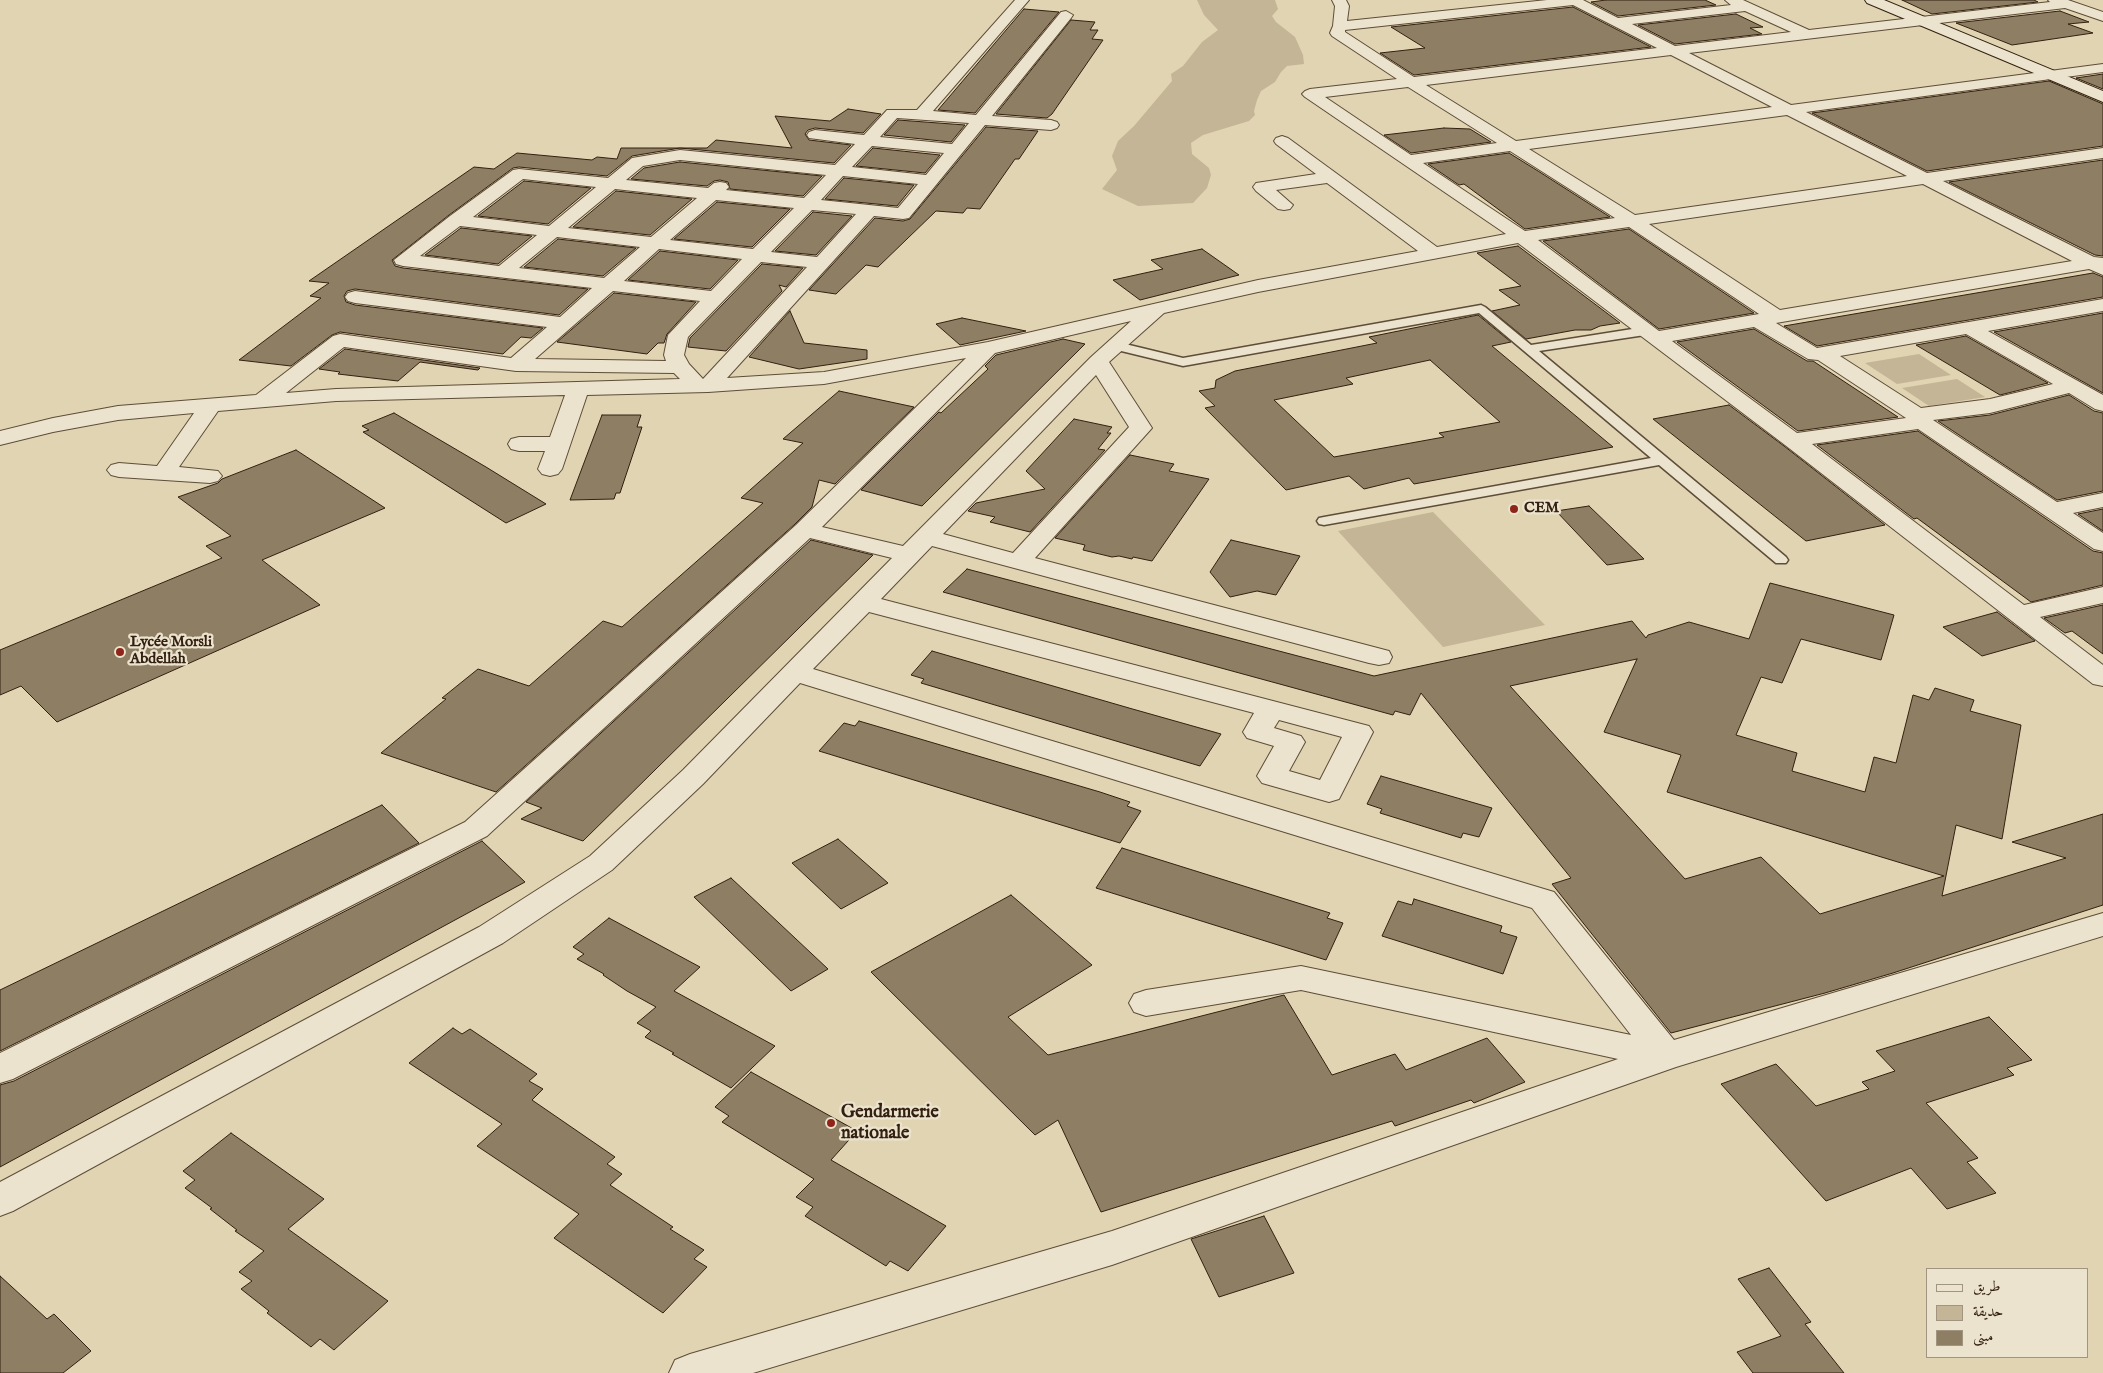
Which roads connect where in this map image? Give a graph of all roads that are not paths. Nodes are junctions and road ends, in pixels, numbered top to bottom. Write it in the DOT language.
graph roads {
  1 [pos="1022,0"];
  2 [pos="1340,0"];
  3 [pos="1732,0"];
  4 [pos="1872,0"];
  5 [pos="1574,1"];
  6 [pos="2060,2"];
  7 [pos="1746,6"];
  8 [pos="1066,15"];
  9 [pos="2103,17"];
  10 [pos="1923,20"];
  11 [pos="1617,22"];
  12 [pos="1340,26"];
  13 [pos="1806,34"];
  14 [pos="1674,50"];
  15 [pos="2103,68"];
  16 [pos="2051,75"];
  17 [pos="1411,82"];
  18 [pos="2103,96"];
  19 [pos="1786,109"];
  20 [pos="922,114"];
  21 [pos="980,119"];
  22 [pos="1050,125"];
  23 [pos="815,135"];
  24 [pos="867,140"];
  25 [pos="1282,141"];
  26 [pos="1511,146"];
  27 [pos="956,149"];
  28 [pos="2103,153"];
  29 [pos="1408,160"];
  30 [pos="747,162"];
  31 [pos="838,172"];
  32 [pos="1330,177"];
  33 [pos="1927,179"];
  34 [pos="930,180"];
  35 [pos="611,184"];
  36 [pos="712,194"];
  37 [pos="807,205"];
  38 [pos="1284,205"];
  39 [pos="869,211"];
  40 [pos="456,220"];
  41 [pos="1632,221"];
  42 [pos="553,232"];
  43 [pos="1522,237"];
  44 [pos="655,244"];
  45 [pos="1433,253"];
  46 [pos="756,256"];
  47 [pos="821,262"];
  48 [pos="2099,264"];
  49 [pos="503,272"];
  50 [pos="608,285"];
  51 [pos="355,297"];
  52 [pos="714,297"];
  53 [pos="2103,304"];
  54 [pos="1157,309"];
  55 [pos="2073,310"];
  56 [pos="1767,319"];
  57 [pos="563,323"];
  58 [pos="2103,326"];
  59 [pos="1969,328"];
  60 [pos="1650,334"];
  61 [pos="988,348"];
  62 [pos="1528,349"];
  63 [pos="1821,353"];
  64 [pos="1107,354"];
  65 [pos="516,365"];
  66 [pos="680,367"];
  67 [pos="703,386"];
  68 [pos="2072,386"];
  69 [pos="578,389"];
  70 [pos="262,401"];
  71 [pos="2103,404"];
  72 [pos="211,405"];
  73 [pos="1920,419"];
  74 [pos="0,438"];
  75 [pos="1793,440"];
  76 [pos="519,444"];
  77 [pos="559,444"];
  78 [pos="1662,460"];
  79 [pos="550,469"];
  80 [pos="119,470"];
  81 [pos="163,473"];
  82 [pos="210,476"];
  83 [pos="2103,500"];
  84 [pos="2053,510"];
  85 [pos="1324,521"];
  86 [pos="805,530"];
  87 [pos="2103,544"];
  88 [pos="917,546"];
  89 [pos="1781,560"];
  90 [pos="1018,562"];
  91 [pos="2103,595"];
  92 [pos="862,602"];
  93 [pos="2020,614"];
  94 [pos="1379,657"];
  95 [pos="794,672"];
  96 [pos="2103,678"];
  97 [pos="1271,709"];
  98 [pos="2103,924"];
  99 [pos="1146,1002"];
  100 [pos="1667,1056"];
  101 [pos="0,1069"];
  102 [pos="0,1200"];
  103 [pos="690,1373"];
  1 -- 20 [label="street"];
  2 -- 12 [label="street"];
  3 -- 7 [label="street"];
  4 -- 10 [label="street"];
  5 -- 11 [label="street"];
  5 -- 12 [label="street"];
  6 -- 9 [label="street"];
  6 -- 10 [label="street"];
  7 -- 11 [label="street"];
  7 -- 13 [label="street"];
  8 -- 21 [label="street"];
  10 -- 13 [label="street"];
  10 -- 16 [label="street"];
  11 -- 14 [label="street"];
  12 -- 17 [label="street"];
  13 -- 14 [label="street"];
  14 -- 17 [label="street"];
  14 -- 19 [label="street"];
  15 -- 16 [label="street"];
  16 -- 18 [label="street"];
  16 -- 19 [label="street"];
  17 -- 26 [label="street"];
  17 -- 29 [label="street"];
  19 -- 26 [label="street"];
  19 -- 33 [label="street"];
  20 -- 21 [label="street"];
  20 -- 24 [label="street"];
  21 -- 22 [label="street"];
  21 -- 27 [label="street"];
  23 -- 24 [label="street"];
  24 -- 27 [label="street"];
  24 -- 31 [label="street"];
  25 -- 32 [label="street"];
  26 -- 29 [label="street"];
  26 -- 41 [label="street"];
  27 -- 34 [label="street"];
  28 -- 33 [label="street"];
  29 -- 43 [label="street"];
  30 -- 31 [label="street"];
  30 -- 35 [label="street"];
  30 -- 36 [label="street"];
  31 -- 34 [label="street"];
  31 -- 37 [label="street"];
  32 -- 38 [label="street"];
  32 -- 45 [label="street"];
  33 -- 41 [label="street"];
  33 -- 48 [label="street"];
  34 -- 39 [label="street"];
  35 -- 36 [label="street"];
  35 -- 40 [label="street"];
  35 -- 42 [label="street"];
  36 -- 37 [label="street"];
  36 -- 44 [label="street"];
  37 -- 39 [label="street"];
  37 -- 46 [label="street"];
  39 -- 47 [label="street"];
  40 -- 42 [label="street"];
  40 -- 49 [label="street"];
  41 -- 43 [label="street"];
  41 -- 56 [label="street"];
  42 -- 44 [label="street"];
  42 -- 49 [label="street"];
  43 -- 45 [label="street"];
  43 -- 60 [label="street"];
  44 -- 46 [label="street"];
  44 -- 50 [label="street"];
  45 -- 54 [label="street"];
  46 -- 47 [label="street"];
  46 -- 52 [label="street"];
  47 -- 67 [label="street"];
  48 -- 56 [label="street"];
  49 -- 50 [label="street"];
  50 -- 52 [label="street"];
  50 -- 57 [label="street"];
  51 -- 57 [label="street"];
  52 -- 66 [label="street"];
  53 -- 55 [label="street"];
  54 -- 61 [label="street"];
  54 -- 64 [label="street"];
  55 -- 58 [label="street"];
  55 -- 59 [label="street"];
  56 -- 60 [label="street"];
  56 -- 63 [label="street"];
  57 -- 65 [label="street"];
  59 -- 63 [label="street"];
  59 -- 68 [label="street"];
  60 -- 62 [label="lane"];
  60 -- 75 [label="street"];
  61 -- 67 [label="street"];
  61 -- 86 [label="street"];
  62 -- 64 [label="lane"];
  62 -- 78 [label="lane"];
  63 -- 73 [label="street"];
  64 -- 88 [label="street"];
  64 -- 90 [label="street"];
  65 -- 66 [label="street"];
  65 -- 70 [label="street"];
  66 -- 67 [label="street"];
  67 -- 69 [label="street"];
  68 -- 71 [label="street"];
  68 -- 73 [label="street"];
  69 -- 70 [label="street"];
  69 -- 77 [label="street"];
  70 -- 72 [label="street"];
  72 -- 74 [label="street"];
  72 -- 81 [label="street"];
  73 -- 75 [label="street"];
  73 -- 84 [label="street"];
  75 -- 93 [label="street"];
  76 -- 77 [label="street"];
  77 -- 79 [label="street"];
  78 -- 85 [label="lane"];
  78 -- 89 [label="lane"];
  80 -- 81 [label="street"];
  81 -- 82 [label="street"];
  83 -- 84 [label="street"];
  84 -- 87 [label="street"];
  86 -- 88 [label="street"];
  86 -- 101 [label="street"];
  88 -- 90 [label="street"];
  88 -- 92 [label="street"];
  90 -- 94 [label="street"];
  91 -- 93 [label="street"];
  92 -- 95 [label="street"];
  92 -- 97 [label="street"];
  93 -- 96 [label="street"];
  95 -- 100 [label="street"];
  95 -- 102 [label="street"];
  98 -- 100 [label="street"];
  99 -- 100 [label="street"];
  100 -- 103 [label="street"];
}
